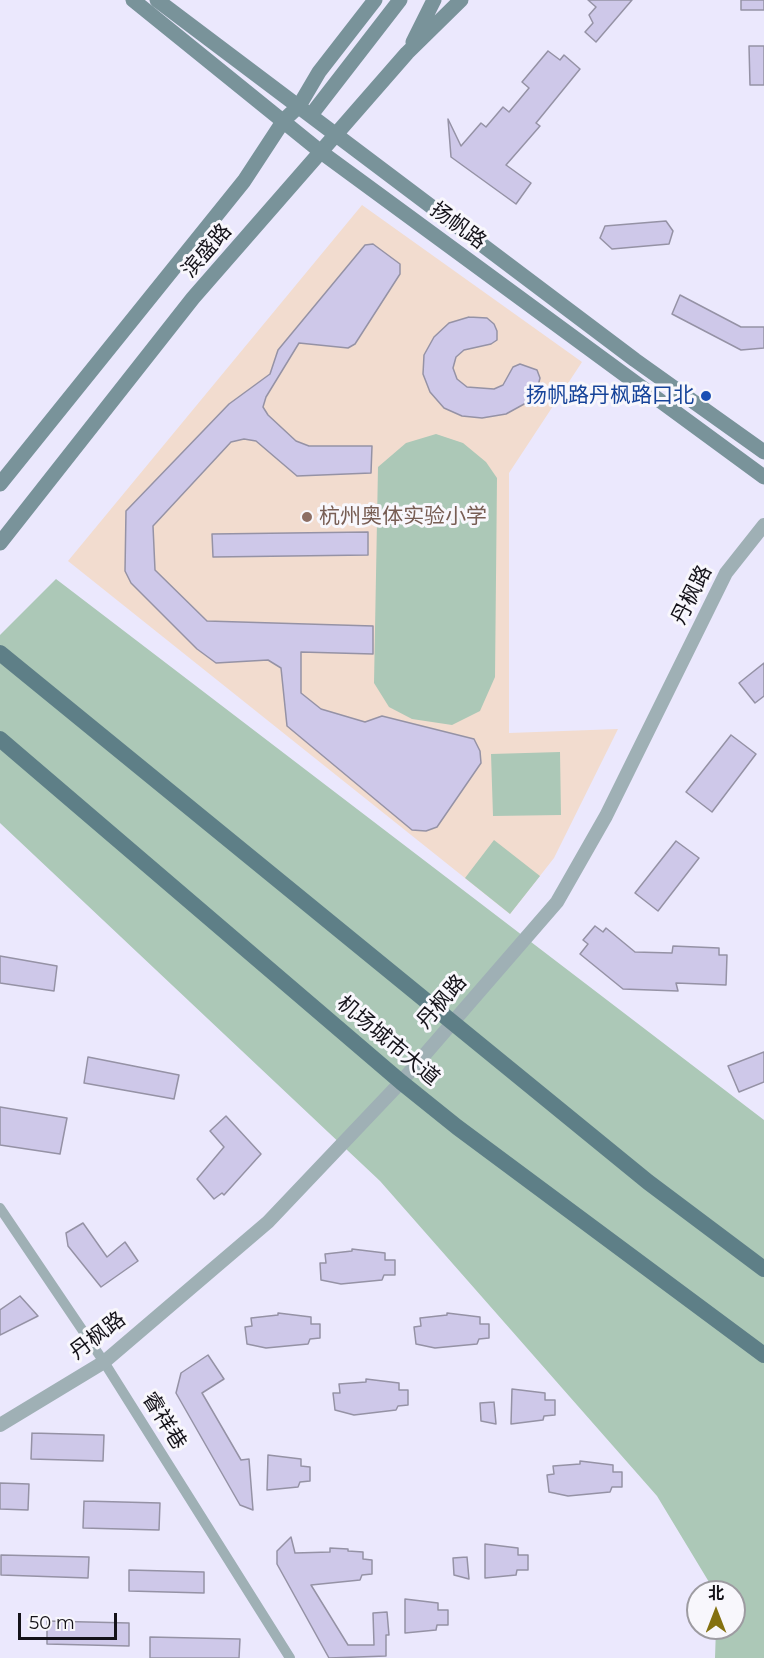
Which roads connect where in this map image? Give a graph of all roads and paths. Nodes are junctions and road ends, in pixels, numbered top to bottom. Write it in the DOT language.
graph roads {
  1 [pos="133,0"];
  2 [pos="157,0"];
  3 [pos="375,0"];
  4 [pos="400,0"];
  5 [pos="434,0"];
  6 [pos="461,0"];
  7 [pos="407,52"];
  8 [pos="305,111"];
  9 [pos="284,120"];
  10 [pos="336,134"];
  11 [pos="321,152"];
  12 [pos="764,453"];
  13 [pos="764,477"];
  14 [pos="0,484"];
  15 [pos="764,525"];
  16 [pos="0,543"];
  17 [pos="0,653"];
  18 [pos="0,739"];
  19 [pos="451,1022"];
  20 [pos="401,1082"];
  21 [pos="0,1208"];
  22 [pos="764,1269"];
  23 [pos="764,1355"];
  24 [pos="104,1362"];
  25 [pos="0,1425"];
  26 [pos="290,1658"];
  1 -- 9 [label="main road, 扬帆路"];
  2 -- 8 [label="main road"];
  3 -- 8 [label="main road, 滨盛路"];
  4 -- 8 [label="main road"];
  5 -- 7 [label="main road"];
  6 -- 7 [label="main road, 滨盛路"];
  7 -- 10 [label="main road, 滨盛路"];
  8 -- 9 [label="main road, 滨盛路"];
  8 -- 10 [label="main road"];
  9 -- 11 [label="main road, 扬帆路"];
  9 -- 14 [label="main road, 滨盛路"];
  10 -- 11 [label="main road, 滨盛路"];
  10 -- 12 [label="main road"];
  11 -- 13 [label="main road, 扬帆路"];
  11 -- 16 [label="main road, 滨盛路"];
  15 -- 19 [label="street, 丹枫路"];
  17 -- 19 [label="main road"];
  18 -- 20 [label="main road, 机场城市大道"];
  19 -- 20 [label="street, 丹枫路"];
  19 -- 22 [label="main road"];
  20 -- 23 [label="main road, 机场城市大道"];
  20 -- 24 [label="street, 丹枫路"];
  21 -- 24 [label="street, 睿祥巷"];
  24 -- 25 [label="street, 丹枫路"];
  24 -- 26 [label="street, 睿祥巷"];
}
